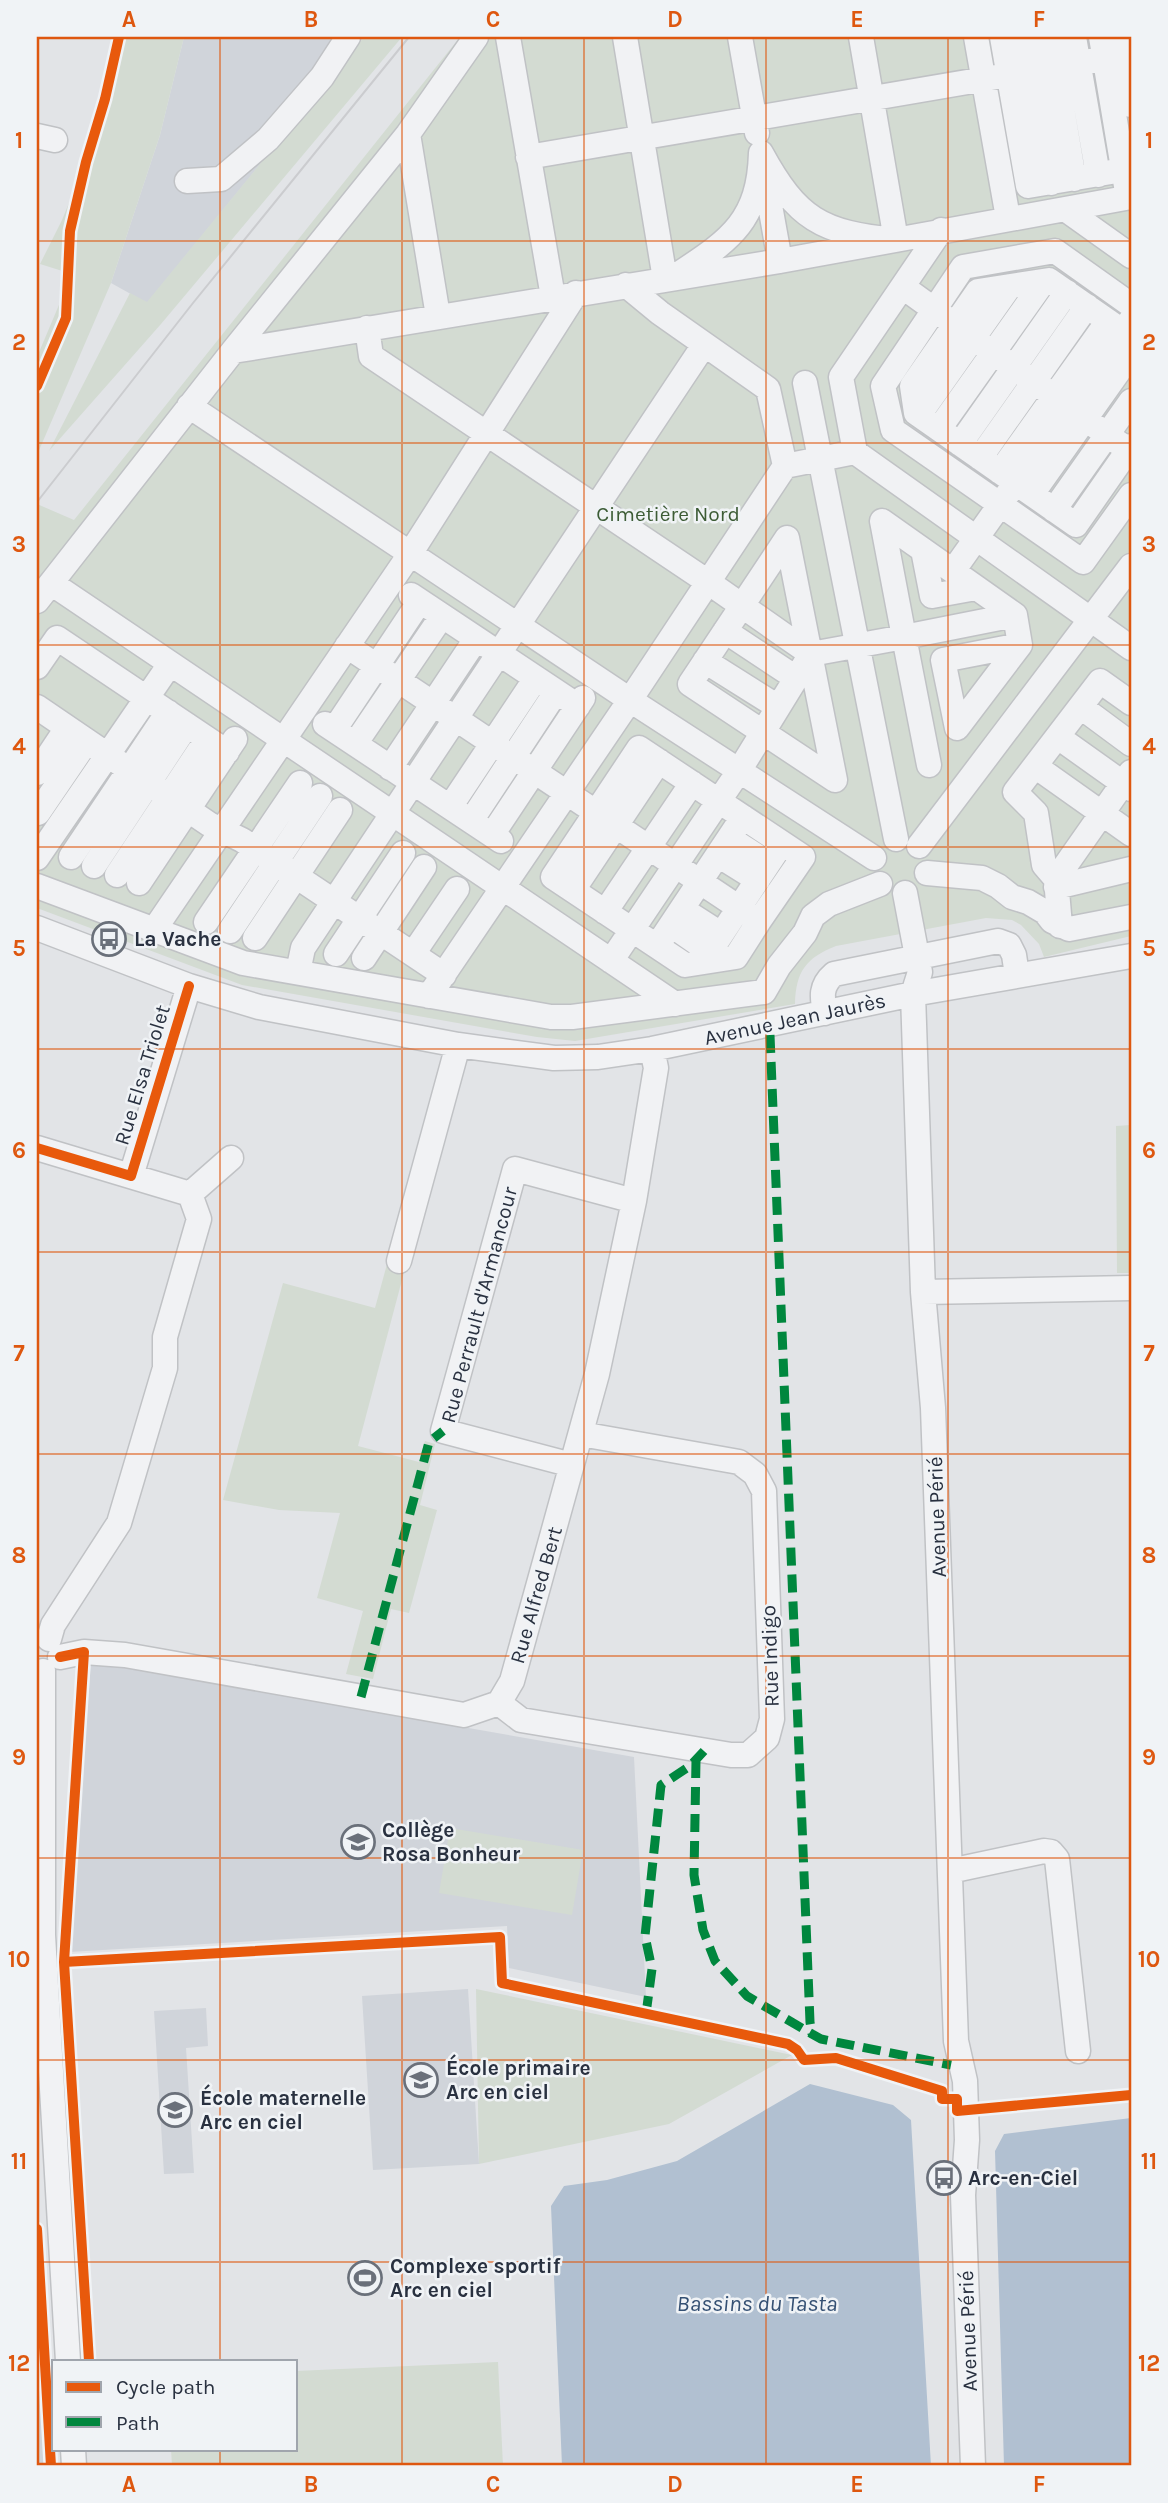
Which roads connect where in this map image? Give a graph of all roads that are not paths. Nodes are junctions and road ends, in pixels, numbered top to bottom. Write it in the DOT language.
graph roads {
  1 [pos="348,37"];
  2 [pos="477,37"];
  3 [pos="508,37"];
  4 [pos="625,37"];
  5 [pos="740,37"];
  6 [pos="860,37"];
  7 [pos="976,37"];
  8 [pos="1002,37"];
  9 [pos="1026,37"];
  10 [pos="1050,37"];
  11 [pos="1074,37"];
  12 [pos="1116,49"];
  13 [pos="1044,70"];
  14 [pos="984,81"];
  15 [pos="872,100"];
  16 [pos="1131,104"];
  17 [pos="755,119"];
  18 [pos="408,134"];
  19 [pos="641,138"];
  20 [pos="761,153"];
  21 [pos="528,157"];
  22 [pos="1123,170"];
  23 [pos="187,181"];
  24 [pos="1063,181"];
  25 [pos="1130,197"];
  26 [pos="1065,209"];
  27 [pos="1033,214"];
  28 [pos="1008,218"];
  29 [pos="941,230"];
  30 [pos="896,240"];
  31 [pos="1131,256"];
  32 [pos="780,261"];
  33 [pos="669,278"];
  34 [pos="1044,281"];
  35 [pos="626,285"];
  36 [pos="903,287"];
  37 [pos="565,295"];
  38 [pos="1077,299"];
  39 [pos="1131,305"];
  40 [pos="934,309"];
  41 [pos="438,316"];
  42 [pos="367,328"];
  43 [pos="964,331"];
  44 [pos="1125,333"];
  45 [pos="704,345"];
  46 [pos="233,351"];
  47 [pos="994,352"];
  48 [pos="1024,374"];
  49 [pos="841,377"];
  50 [pos="805,383"];
  51 [pos="768,389"];
  52 [pos="1131,401"];
  53 [pos="189,406"];
  54 [pos="1070,407"];
  55 [pos="929,422"];
  56 [pos="487,434"];
  57 [pos="1107,435"];
  58 [pos="1130,449"];
  59 [pos="855,452"];
  60 [pos="820,459"];
  61 [pos="785,466"];
  62 [pos="998,470"];
  63 [pos="1131,495"];
  64 [pos="1001,505"];
  65 [pos="595,507"];
  66 [pos="1054,510"];
  67 [pos="978,539"];
  68 [pos="923,550"];
  69 [pos="410,554"];
  70 [pos="1131,566"];
  71 [pos="953,571"];
  72 [pos="708,582"];
  73 [pos="976,588"];
  74 [pos="44,592"];
  75 [pos="742,606"];
  76 [pos="442,615"];
  77 [pos="1015,615"];
  78 [pos="1091,620"];
  79 [pos="518,625"];
  80 [pos="725,631"];
  81 [pos="470,634"];
  82 [pos="904,637"];
  83 [pos="1020,645"];
  84 [pos="347,646"];
  85 [pos="858,646"];
  86 [pos="750,648"];
  87 [pos="1131,648"];
  88 [pos="499,654"];
  89 [pos="811,654"];
  90 [pos="771,661"];
  91 [pos="705,662"];
  92 [pos="170,664"];
  93 [pos="377,666"];
  94 [pos="37,667"];
  95 [pos="529,674"];
  96 [pos="730,677"];
  97 [pos="796,678"];
  98 [pos="398,680"];
  99 [pos="752,691"];
  100 [pos="556,692"];
  101 [pos="147,698"];
  102 [pos="427,699"];
  103 [pos="631,700"];
  104 [pos="1131,703"];
  105 [pos="778,707"];
  106 [pos="1081,707"];
  107 [pos="456,718"];
  108 [pos="55,724"];
  109 [pos="763,732"];
  110 [pos="205,733"];
  111 [pos="1058,737"];
  112 [pos="486,739"];
  113 [pos="284,741"];
  114 [pos="355,744"];
  115 [pos="1131,744"];
  116 [pos="643,750"];
  117 [pos="108,755"];
  118 [pos="513,757"];
  119 [pos="384,763"];
  120 [pos="929,765"];
  121 [pos="1035,766"];
  122 [pos="534,771"];
  123 [pos="739,771"];
  124 [pos="37,773"];
  125 [pos="412,782"];
  126 [pos="1129,782"];
  127 [pos="692,783"];
  128 [pos="159,790"];
  129 [pos="640,790"];
  130 [pos="567,793"];
  131 [pos="718,801"];
  132 [pos="443,803"];
  133 [pos="673,812"];
  134 [pos="392,813"];
  135 [pos="1102,813"];
  136 [pos="45,817"];
  137 [pos="743,817"];
  138 [pos="606,819"];
  139 [pos="471,821"];
  140 [pos="223,831"];
  141 [pos="1131,834"];
  142 [pos="896,839"];
  143 [pos="724,846"];
  144 [pos="919,846"];
  145 [pos="649,848"];
  146 [pos="403,853"];
  147 [pos="37,858"];
  148 [pos="874,858"];
  149 [pos="82,862"];
  150 [pos="769,862"];
  151 [pos="675,865"];
  152 [pos="284,868"];
  153 [pos="1131,869"];
  154 [pos="571,872"];
  155 [pos="927,873"];
  156 [pos="128,879"];
  157 [pos="700,882"];
  158 [pos="625,883"];
  159 [pos="1056,883"];
  160 [pos="880,884"];
  161 [pos="37,886"];
  162 [pos="502,887"];
  163 [pos="905,893"];
  164 [pos="334,901"];
  165 [pos="606,912"];
  166 [pos="749,914"];
  167 [pos="676,917"];
  168 [pos="359,918"];
  169 [pos="1131,918"];
  170 [pos="206,922"];
  171 [pos="1060,926"];
  172 [pos="37,928"];
  173 [pos="154,930"];
  174 [pos="632,930"];
  175 [pos="230,931"];
  176 [pos="263,940"];
  177 [pos="657,946"];
  178 [pos="386,949"];
  179 [pos="711,949"];
  180 [pos="336,954"];
  181 [pos="1131,956"];
  182 [pos="917,958"];
  183 [pos="611,961"];
  184 [pos="298,972"];
  185 [pos="444,975"];
  186 [pos="1017,975"];
  187 [pos="189,986"];
  188 [pos="913,994"];
  189 [pos="429,996"];
  190 [pos="674,1004"];
  191 [pos="825,1013"];
  192 [pos="458,1045"];
  193 [pos="652,1049"];
  194 [pos="37,1147"];
  195 [pos="231,1158"];
  196 [pos="131,1176"];
  197 [pos="190,1194"];
  198 [pos="634,1201"];
  199 [pos="400,1261"];
  200 [pos="1131,1289"];
  201 [pos="923,1292"];
  202 [pos="580,1434"];
  203 [pos="572,1465"];
  204 [pos="45,1656"];
  205 [pos="499,1703"];
  206 [pos="40,1846"];
  207 [pos="950,1871"];
  208 [pos="1078,2051"];
  209 [pos="68,2360"];
  210 [pos="973,2466"];
  1 -- 23 [label="street"];
  2 -- 18 [label="street"];
  3 -- 21 [label="street"];
  4 -- 19 [label="street"];
  5 -- 17 [label="street"];
  6 -- 15 [label="street"];
  7 -- 14 [label="street"];
  8 -- 13 [label="street"];
  9 -- 13 [label="street"];
  10 -- 13 [label="street"];
  11 -- 13 [label="street"];
  12 -- 13 [label="street"];
  12 -- 16 [label="street"];
  12 -- 22 [label="street"];
  13 -- 14 [label="street"];
  13 -- 24 [label="street"];
  13 -- 24 [label="street"];
  14 -- 15 [label="street"];
  14 -- 28 [label="street"];
  15 -- 17 [label="street"];
  15 -- 30 [label="street"];
  17 -- 19 [label="street"];
  17 -- 20 [label="street"];
  18 -- 41 [label="street"];
  18 -- 46 [label="street"];
  19 -- 21 [label="street"];
  19 -- 33 [label="street"];
  20 -- 30 [label="street"];
  20 -- 32 [label="street"];
  20 -- 33 [label="street"];
  21 -- 37 [label="street"];
  22 -- 24 [label="street"];
  22 -- 25 [label="street"];
  24 -- 27 [label="street"];
  25 -- 26 [label="street"];
  26 -- 27 [label="street"];
  26 -- 31 [label="street"];
  27 -- 28 [label="street"];
  28 -- 29 [label="street"];
  29 -- 30 [label="street"];
  29 -- 36 [label="street"];
  30 -- 32 [label="street"];
  32 -- 33 [label="street"];
  33 -- 35 [label="street"];
  34 -- 38 [label="street"];
  34 -- 43 [label="street"];
  34 -- 47 [label="street"];
  35 -- 37 [label="street"];
  35 -- 45 [label="street"];
  36 -- 40 [label="street"];
  36 -- 49 [label="street"];
  37 -- 41 [label="street"];
  37 -- 56 [label="street"];
  38 -- 44 [label="street"];
  38 -- 48 [label="street"];
  39 -- 40 [label="street"];
  40 -- 43 [label="street"];
  40 -- 64 [label="street"];
  41 -- 42 [label="street"];
  42 -- 46 [label="street"];
  42 -- 56 [label="street"];
  43 -- 47 [label="street"];
  43 -- 55 [label="street"];
  44 -- 54 [label="street"];
  44 -- 54 [label="street"];
  45 -- 51 [label="street"];
  45 -- 65 [label="street"];
  46 -- 53 [label="street"];
  47 -- 48 [label="street"];
  47 -- 55 [label="street"];
  48 -- 54 [label="street"];
  48 -- 62 [label="street"];
  49 -- 50 [label="street"];
  49 -- 59 [label="street"];
  50 -- 51 [label="street"];
  50 -- 60 [label="street"];
  51 -- 61 [label="street"];
  52 -- 57 [label="street"];
  53 -- 69 [label="street"];
  53 -- 74 [label="street"];
  54 -- 57 [label="street"];
  54 -- 62 [label="street"];
  54 -- 62 [label="street"];
  55 -- 62 [label="street"];
  56 -- 65 [label="street"];
  56 -- 69 [label="street"];
  57 -- 58 [label="street"];
  57 -- 66 [label="street"];
  58 -- 66 [label="street"];
  59 -- 60 [label="street"];
  59 -- 67 [label="street"];
  60 -- 61 [label="street"];
  60 -- 85 [label="street"];
  61 -- 72 [label="street"];
  62 -- 64 [label="street"];
  62 -- 66 [label="street"];
  63 -- 64 [label="street"];
  64 -- 67 [label="street"];
  65 -- 72 [label="street"];
  65 -- 79 [label="street"];
  67 -- 71 [label="street"];
  67 -- 78 [label="street"];
  68 -- 71 [label="street"];
  68 -- 73 [label="street"];
  68 -- 82 [label="street"];
  69 -- 79 [label="street"];
  69 -- 84 [label="street"];
  70 -- 78 [label="street"];
  71 -- 73 [label="street"];
  72 -- 75 [label="street"];
  72 -- 103 [label="street"];
  73 -- 77 [label="street"];
  74 -- 92 [label="street"];
  75 -- 80 [label="street"];
  75 -- 89 [label="street"];
  75 -- 89 [label="street"];
  76 -- 81 [label="street"];
  76 -- 93 [label="street"];
  76 -- 98 [label="street"];
  77 -- 82 [label="street"];
  77 -- 83 [label="street"];
  78 -- 87 [label="street"];
  78 -- 144 [label="street"];
  79 -- 88 [label="street"];
  79 -- 103 [label="street"];
  80 -- 86 [label="street"];
  80 -- 91 [label="street"];
  81 -- 88 [label="street"];
  81 -- 102 [label="street"];
  82 -- 85 [label="street"];
  82 -- 120 [label="street"];
  84 -- 93 [label="street"];
  84 -- 113 [label="street"];
  85 -- 89 [label="street"];
  85 -- 142 [label="street"];
  86 -- 90 [label="street"];
  86 -- 96 [label="street"];
  88 -- 95 [label="street"];
  88 -- 107 [label="street"];
  89 -- 97 [label="street"];
  89 -- 109 [label="street"];
  90 -- 97 [label="street"];
  90 -- 99 [label="street"];
  91 -- 96 [label="street"];
  91 -- 109 [label="street"];
  92 -- 101 [label="street"];
  92 -- 113 [label="street"];
  93 -- 98 [label="street"];
  93 -- 114 [label="street"];
  94 -- 101 [label="street"];
  95 -- 100 [label="street"];
  95 -- 112 [label="street"];
  96 -- 99 [label="street"];
  97 -- 105 [label="street"];
  98 -- 102 [label="street"];
  98 -- 114 [label="street"];
  99 -- 105 [label="street"];
  100 -- 118 [label="street"];
  100 -- 122 [label="street"];
  101 -- 110 [label="street"];
  101 -- 117 [label="street"];
  102 -- 107 [label="street"];
  102 -- 119 [label="street"];
  103 -- 123 [label="street"];
  103 -- 130 [label="street"];
  104 -- 106 [label="street"];
  105 -- 109 [label="street"];
  106 -- 111 [label="street"];
  106 -- 115 [label="street"];
  107 -- 112 [label="street"];
  107 -- 125 [label="street"];
  108 -- 117 [label="street"];
  108 -- 124 [label="street"];
  108 -- 136 [label="street"];
  109 -- 123 [label="street"];
  110 -- 128 [label="street"];
  110 -- 128 [label="street"];
  111 -- 121 [label="street"];
  111 -- 126 [label="street"];
  112 -- 118 [label="street"];
  112 -- 132 [label="street"];
  113 -- 134 [label="street"];
  113 -- 140 [label="street"];
  114 -- 119 [label="street"];
  116 -- 127 [label="street"];
  116 -- 129 [label="street"];
  116 -- 138 [label="street"];
  117 -- 128 [label="street"];
  117 -- 136 [label="street"];
  118 -- 122 [label="street"];
  118 -- 139 [label="street"];
  119 -- 125 [label="street"];
  121 -- 135 [label="street"];
  121 -- 159 [label="street"];
  122 -- 130 [label="street"];
  122 -- 139 [label="street"];
  123 -- 131 [label="street"];
  123 -- 148 [label="street"];
  125 -- 132 [label="street"];
  125 -- 134 [label="street"];
  126 -- 135 [label="street"];
  127 -- 131 [label="street"];
  127 -- 133 [label="street"];
  128 -- 140 [label="street"];
  128 -- 149 [label="street"];
  128 -- 156 [label="street"];
  129 -- 133 [label="street"];
  129 -- 138 [label="street"];
  130 -- 138 [label="street"];
  130 -- 162 [label="street"];
  131 -- 137 [label="street"];
  131 -- 151 [label="street"];
  132 -- 139 [label="street"];
  133 -- 145 [label="street"];
  134 -- 162 [label="street"];
  134 -- 164 [label="street"];
  135 -- 141 [label="street"];
  135 -- 159 [label="street"];
  136 -- 147 [label="street"];
  137 -- 143 [label="street"];
  137 -- 150 [label="street"];
  138 -- 145 [label="street"];
  138 -- 154 [label="street"];
  138 -- 154 [label="street"];
  140 -- 152 [label="street"];
  140 -- 173 [label="street"];
  142 -- 144 [label="street"];
  142 -- 148 [label="street"];
  143 -- 150 [label="street"];
  143 -- 157 [label="street"];
  144 -- 155 [label="street"];
  145 -- 151 [label="street"];
  145 -- 158 [label="street"];
  146 -- 168 [label="street"];
  148 -- 160 [label="street"];
  150 -- 166 [label="street"];
  150 -- 166 [label="street"];
  151 -- 157 [label="street"];
  151 -- 174 [label="street"];
  152 -- 152 [label="street"];
  152 -- 164 [label="street"];
  152 -- 170 [label="street"];
  152 -- 175 [label="street"];
  152 -- 176 [label="street"];
  153 -- 159 [label="street"];
  154 -- 158 [label="street"];
  154 -- 165 [label="street"];
  155 -- 163 [label="street"];
  155 -- 171 [label="street"];
  157 -- 166 [label="street"];
  157 -- 167 [label="street"];
  158 -- 165 [label="street"];
  159 -- 171 [label="street"];
  160 -- 163 [label="street"];
  160 -- 190 [label="street"];
  161 -- 173 [label="street"];
  162 -- 183 [label="street"];
  162 -- 185 [label="street"];
  163 -- 182 [label="street, Avenue Périé"];
  164 -- 168 [label="street"];
  164 -- 184 [label="street"];
  165 -- 174 [label="street"];
  166 -- 179 [label="street"];
  166 -- 179 [label="street"];
  167 -- 177 [label="street"];
  167 -- 179 [label="street"];
  168 -- 178 [label="street"];
  168 -- 180 [label="street"];
  169 -- 171 [label="street"];
  172 -- 187 [label="street, Avenue Jean Jaurès"];
  173 -- 184 [label="street"];
  174 -- 177 [label="street"];
  174 -- 183 [label="street"];
  177 -- 179 [label="street"];
  178 -- 178 [label="street"];
  178 -- 185 [label="street"];
  181 -- 186 [label="street, Avenue Jean Jaurès"];
  182 -- 186 [label="street"];
  182 -- 188 [label="street, Avenue Périé"];
  182 -- 191 [label="street"];
  183 -- 190 [label="street"];
  184 -- 189 [label="street"];
  185 -- 189 [label="street"];
  186 -- 188 [label="street, Avenue Jean Jaurès"];
  187 -- 192 [label="street, Avenue Jean Jaurès"];
  187 -- 196 [label="street, Rue Elsa Triolet"];
  188 -- 191 [label="street, Avenue Jean Jaurès"];
  188 -- 201 [label="street, Avenue Périé"];
  189 -- 190 [label="street"];
  191 -- 193 [label="street, Avenue Jean Jaurès"];
  192 -- 193 [label="street, Avenue Jean Jaurès"];
  192 -- 199 [label="street"];
  193 -- 198 [label="street, Rue Alfred Bert"];
  194 -- 196 [label="street"];
  195 -- 197 [label="street"];
  196 -- 197 [label="street, Rue Elsa Triolet"];
  197 -- 204 [label="street"];
  198 -- 202 [label="street, Rue Alfred Bert"];
  198 -- 203 [label="street, Rue Perrault d'Armancour"];
  200 -- 201 [label="street"];
  201 -- 207 [label="street, Avenue Périé"];
  202 -- 203 [label="street, Rue Alfred Bert"];
  202 -- 205 [label="street, Rue Indigo"];
  203 -- 205 [label="street, Rue Alfred Bert"];
  204 -- 205 [label="street"];
  204 -- 206 [label="street"];
  206 -- 209 [label="street"];
  207 -- 208 [label="street"];
  207 -- 210 [label="street, Avenue Périé"];
}
